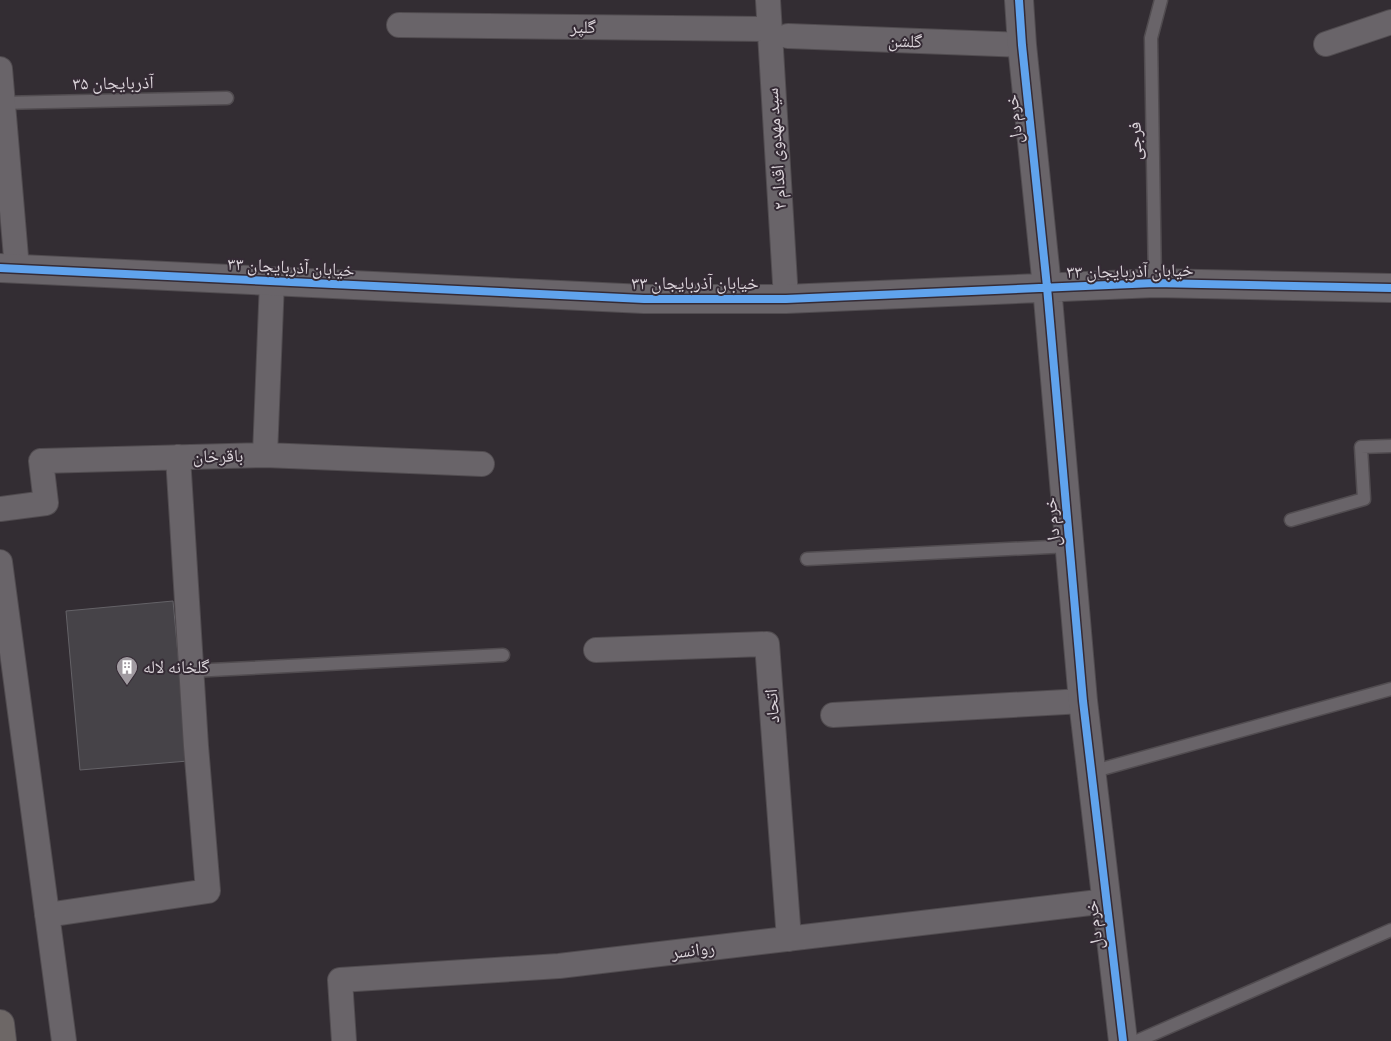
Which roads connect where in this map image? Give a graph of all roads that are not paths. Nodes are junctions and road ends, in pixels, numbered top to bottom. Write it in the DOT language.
graph roads {
  1 [pos="768,0"];
  2 [pos="1019,0"];
  3 [pos="1161,0"];
  4 [pos="1391,22"];
  5 [pos="399,25"];
  6 [pos="778,33"];
  7 [pos="1326,44"];
  8 [pos="1022,46"];
  9 [pos="0,69"];
  10 [pos="227,98"];
  11 [pos="2,103"];
  12 [pos="8,269"];
  13 [pos="272,281"];
  14 [pos="1155,283"];
  15 [pos="1047,288"];
  16 [pos="1391,288"];
  17 [pos="786,299"];
  18 [pos="1391,446"];
  19 [pos="265,455"];
  20 [pos="178,457"];
  21 [pos="482,464"];
  22 [pos="0,509"];
  23 [pos="1291,520"];
  24 [pos="1070,546"];
  25 [pos="807,559"];
  26 [pos="0,562"];
  27 [pos="596,650"];
  28 [pos="503,655"];
  29 [pos="191,671"];
  30 [pos="1391,689"];
  31 [pos="1083,701"];
  32 [pos="833,715"];
  33 [pos="1091,772"];
  34 [pos="1107,901"];
  35 [pos="47,915"];
  36 [pos="1391,930"];
  37 [pos="789,939"];
  38 [pos="0,1024"];
  39 [pos="2,1041"];
  40 [pos="64,1041"];
  41 [pos="344,1041"];
  42 [pos="1123,1041"];
  43 [pos="1137,1041"];
  1 -- 6 [label="street, سید مهدوی اقدام ۲"];
  2 -- 8 [label="street, خرم دل"];
  3 -- 14 [label="lane, فرجی"];
  4 -- 7 [label="street"];
  5 -- 6 [label="street, گلپر"];
  6 -- 8 [label="street, گلشن"];
  6 -- 17 [label="street, سید مهدوی اقدام ۲"];
  8 -- 15 [label="street, خرم دل"];
  9 -- 11 [label="street"];
  10 -- 11 [label="lane, آذربایجان ۳۵"];
  11 -- 12 [label="street"];
  12 -- 13 [label="street, خیابان آذربایجان ۳۳"];
  13 -- 17 [label="street, خیابان آذربایجان ۳۳"];
  13 -- 19 [label="street"];
  14 -- 15 [label="street, خیابان آذربایجان ۳۳"];
  14 -- 16 [label="street, خیابان آذربایجان ۳۳"];
  15 -- 17 [label="street, خیابان آذربایجان ۳۳"];
  15 -- 24 [label="street, خرم دل"];
  18 -- 23 [label="lane"];
  19 -- 20 [label="street, باقرخان"];
  19 -- 21 [label="street, باقرخان"];
  20 -- 22 [label="street, باقرخان"];
  20 -- 29 [label="street"];
  24 -- 25 [label="lane"];
  24 -- 31 [label="street, خرم دل"];
  26 -- 35 [label="street"];
  27 -- 37 [label="street, اتحاد"];
  28 -- 29 [label="lane"];
  29 -- 35 [label="street"];
  30 -- 33 [label="lane"];
  31 -- 32 [label="street"];
  31 -- 33 [label="street, خرم دل"];
  33 -- 34 [label="street, خرم دل"];
  34 -- 37 [label="street, روانسر"];
  34 -- 42 [label="street, خرم دل"];
  35 -- 40 [label="street"];
  36 -- 43 [label="lane"];
  37 -- 41 [label="street, روانسر"];
  38 -- 39 [label="highway"];
}
